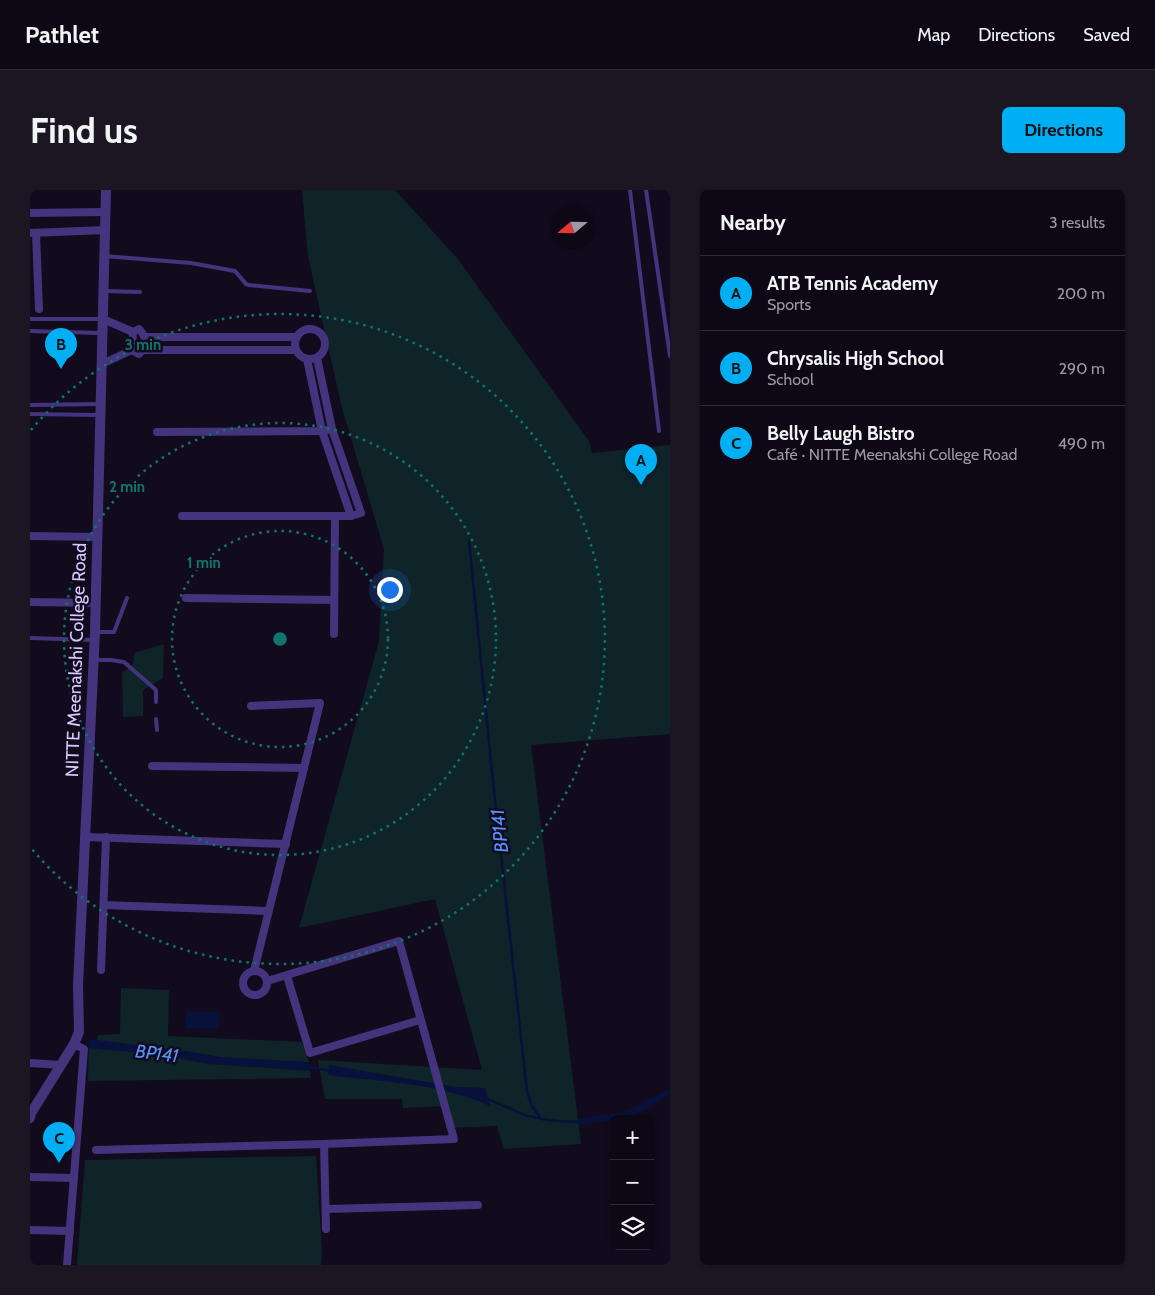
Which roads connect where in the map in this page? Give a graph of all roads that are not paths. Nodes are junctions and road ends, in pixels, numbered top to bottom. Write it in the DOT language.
graph roads {
  1 [pos="106,190"];
  2 [pos="630,190"];
  3 [pos="646,190"];
  4 [pos="106,212"];
  5 [pos="30,213"];
  6 [pos="105,230"];
  7 [pos="33,233"];
  8 [pos="104,256"];
  9 [pos="104,291"];
  10 [pos="310,291"];
  11 [pos="140,292"];
  12 [pos="39,309"];
  13 [pos="30,319"];
  14 [pos="103,319"];
  15 [pos="30,332"];
  16 [pos="102,332"];
  17 [pos="133,332"];
  18 [pos="145,337"];
  19 [pos="297,337"];
  20 [pos="132,350"];
  21 [pos="142,350"];
  22 [pos="296,350"];
  23 [pos="670,356"];
  24 [pos="317,358"];
  25 [pos="307,359"];
  26 [pos="102,364"];
  27 [pos="101,404"];
  28 [pos="30,405"];
  29 [pos="30,414"];
  30 [pos="100,415"];
  31 [pos="332,429"];
  32 [pos="322,431"];
  33 [pos="659,431"];
  34 [pos="157,432"];
  35 [pos="182,516"];
  36 [pos="335,516"];
  37 [pos="351,516"];
  38 [pos="30,536"];
  39 [pos="97,537"];
  40 [pos="127,598"];
  41 [pos="186,598"];
  42 [pos="334,600"];
  43 [pos="30,602"];
  44 [pos="96,603"];
  45 [pos="334,634"];
  46 [pos="94,636"];
  47 [pos="30,638"];
  48 [pos="94,660"];
  49 [pos="156,702"];
  50 [pos="251,706"];
  51 [pos="156,719"];
  52 [pos="156,730"];
  53 [pos="152,766"];
  54 [pos="304,768"];
  55 [pos="85,837"];
  56 [pos="106,837"];
  57 [pos="286,844"];
  58 [pos="104,905"];
  59 [pos="268,911"];
  60 [pos="101,970"];
  61 [pos="254,971"];
  62 [pos="287,976"];
  63 [pos="267,981"];
  64 [pos="420,1020"];
  65 [pos="74,1044"];
  66 [pos="30,1063"];
  67 [pos="61,1065"];
  68 [pos="30,1118"];
  69 [pos="324,1144"];
  70 [pos="96,1150"];
  71 [pos="30,1177"];
  72 [pos="74,1178"];
  73 [pos="478,1205"];
  74 [pos="326,1210"];
  75 [pos="30,1230"];
  76 [pos="326,1230"];
  77 [pos="70,1231"];
  78 [pos="67,1265"];
  1 -- 4 [label="street, NITTE Meenakshi College Road"];
  2 -- 33 [label="lane"];
  3 -- 23 [label="lane"];
  4 -- 5 [label="street"];
  4 -- 6 [label="street, NITTE Meenakshi College Road"];
  6 -- 7 [label="street"];
  6 -- 8 [label="street, NITTE Meenakshi College Road"];
  7 -- 12 [label="street"];
  8 -- 9 [label="street, NITTE Meenakshi College Road"];
  8 -- 10 [label="lane"];
  9 -- 11 [label="lane"];
  9 -- 14 [label="street, NITTE Meenakshi College Road"];
  13 -- 14 [label="lane"];
  14 -- 16 [label="street, NITTE Meenakshi College Road"];
  14 -- 17 [label="street"];
  15 -- 16 [label="lane"];
  16 -- 26 [label="street, NITTE Meenakshi College Road"];
  17 -- 18 [label="street"];
  17 -- 20 [label="street"];
  18 -- 19 [label="street"];
  18 -- 21 [label="street"];
  19 -- 22 [label="street"];
  19 -- 24 [label="street"];
  20 -- 21 [label="street"];
  20 -- 26 [label="street"];
  21 -- 22 [label="street"];
  22 -- 25 [label="street"];
  24 -- 25 [label="street"];
  24 -- 31 [label="street"];
  25 -- 32 [label="street"];
  26 -- 27 [label="street, NITTE Meenakshi College Road"];
  27 -- 28 [label="lane"];
  27 -- 30 [label="street, NITTE Meenakshi College Road"];
  29 -- 30 [label="lane"];
  30 -- 39 [label="street, NITTE Meenakshi College Road"];
  31 -- 32 [label="street"];
  31 -- 37 [label="street"];
  32 -- 34 [label="street"];
  32 -- 37 [label="street"];
  35 -- 36 [label="street"];
  36 -- 37 [label="street"];
  36 -- 42 [label="street"];
  38 -- 39 [label="street"];
  39 -- 44 [label="street, NITTE Meenakshi College Road"];
  40 -- 46 [label="lane"];
  41 -- 42 [label="street"];
  42 -- 45 [label="street"];
  43 -- 44 [label="street"];
  44 -- 46 [label="street, NITTE Meenakshi College Road"];
  46 -- 47 [label="lane"];
  46 -- 48 [label="street, NITTE Meenakshi College Road"];
  48 -- 49 [label="lane"];
  48 -- 55 [label="street, NITTE Meenakshi College Road"];
  50 -- 54 [label="street"];
  51 -- 52 [label="lane"];
  53 -- 54 [label="street"];
  54 -- 57 [label="street"];
  55 -- 56 [label="street"];
  55 -- 65 [label="street, NITTE Meenakshi College Road"];
  56 -- 57 [label="street"];
  56 -- 58 [label="street"];
  57 -- 59 [label="street"];
  58 -- 59 [label="street"];
  58 -- 60 [label="street"];
  59 -- 61 [label="street"];
  61 -- 63 [label="street"];
  61 -- 63 [label="street"];
  62 -- 63 [label="street"];
  62 -- 64 [label="street"];
  62 -- 64 [label="street"];
  64 -- 69 [label="street"];
  65 -- 67 [label="street, NITTE Meenakshi College Road"];
  65 -- 72 [label="street"];
  66 -- 67 [label="street"];
  67 -- 68 [label="street, NITTE Meenakshi College Road"];
  69 -- 70 [label="street"];
  69 -- 74 [label="street"];
  71 -- 72 [label="street"];
  72 -- 77 [label="street"];
  73 -- 74 [label="street"];
  74 -- 76 [label="street"];
  75 -- 77 [label="street"];
  77 -- 78 [label="street"];
}
